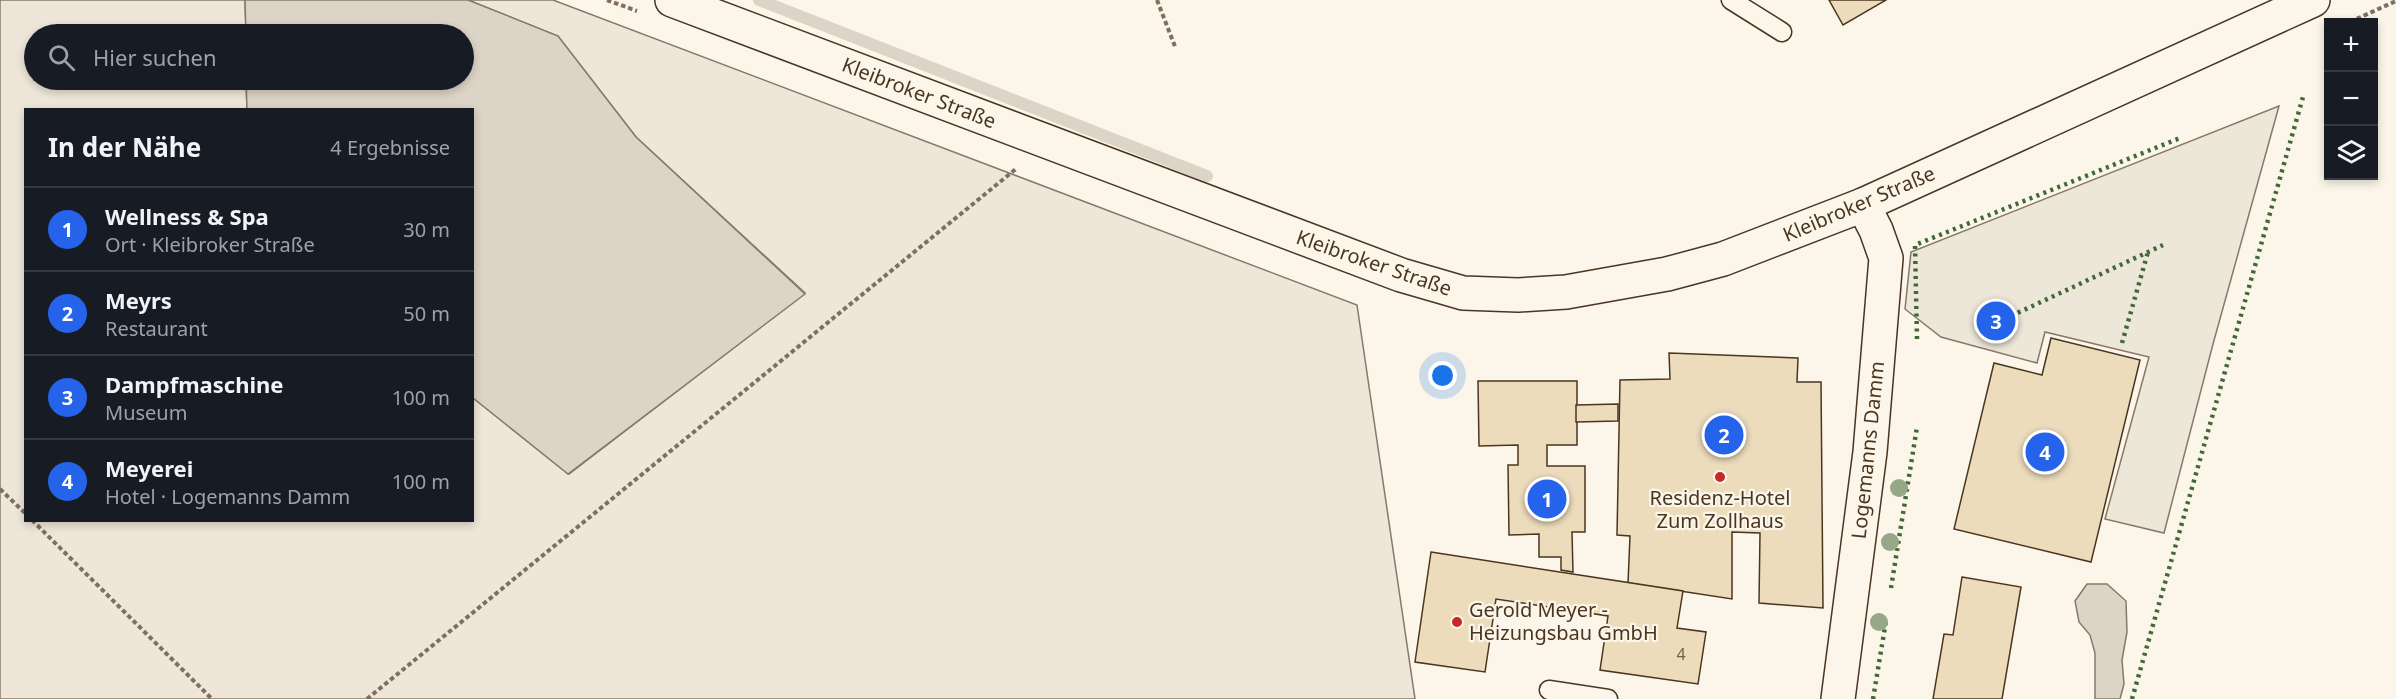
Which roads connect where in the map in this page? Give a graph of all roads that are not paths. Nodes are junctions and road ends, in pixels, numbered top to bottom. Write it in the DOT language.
graph roads {
  1 [pos="672,0"];
  2 [pos="1731,0"];
  3 [pos="2313,0"];
  4 [pos="1782,32"];
  5 [pos="1863,205"];
  6 [pos="1549,690"];
  7 [pos="1608,699"];
  8 [pos="1838,699"];
  1 -- 5 [label="street, Kleibroker Straße"];
  2 -- 4 [label="lane"];
  3 -- 5 [label="street, Kleibroker Straße"];
  5 -- 8 [label="street, Logemanns Damm"];
  6 -- 7 [label="lane"];
}
